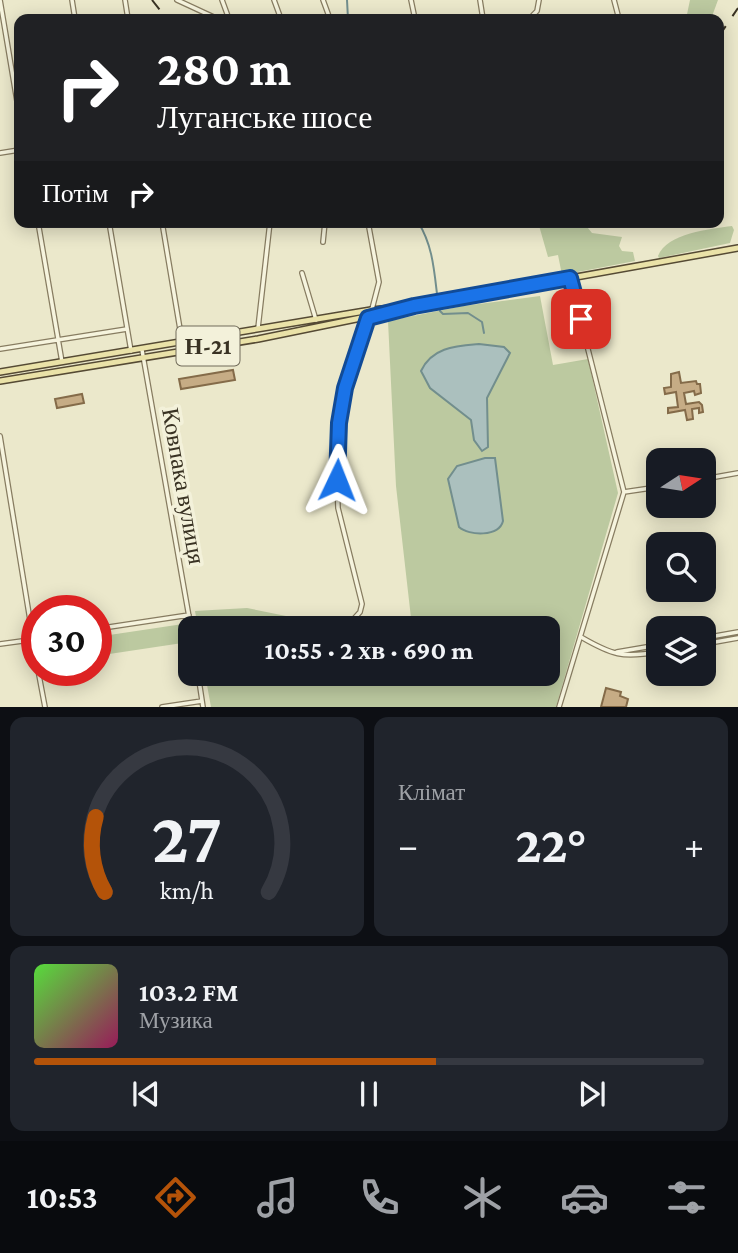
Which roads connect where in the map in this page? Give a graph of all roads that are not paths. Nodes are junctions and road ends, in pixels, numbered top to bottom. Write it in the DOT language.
graph roads {
  1 [pos="0,0"];
  2 [pos="177,0"];
  3 [pos="207,14"];
  4 [pos="14,83"];
  5 [pos="39,228"];
  6 [pos="110,228"];
  7 [pos="163,228"];
  8 [pos="269,228"];
  9 [pos="324,228"];
  10 [pos="369,228"];
  11 [pos="323,242"];
  12 [pos="738,248"];
  13 [pos="302,273"];
  14 [pos="570,278"];
  15 [pos="414,306"];
  16 [pos="371,310"];
  17 [pos="368,318"];
  18 [pos="316,320"];
  19 [pos="127,329"];
  20 [pos="258,330"];
  21 [pos="58,340"];
  22 [pos="182,343"];
  23 [pos="0,349"];
  24 [pos="131,352"];
  25 [pos="143,354"];
  26 [pos="62,362"];
  27 [pos="0,372"];
  28 [pos="0,381"];
  29 [pos="0,436"];
  30 [pos="738,473"];
  31 [pos="716,477"];
  32 [pos="646,488"];
  33 [pos="625,492"];
  34 [pos="27,595"];
  35 [pos="189,615"];
  36 [pos="356,616"];
  37 [pos="112,627"];
  38 [pos="738,632"];
  39 [pos="716,636"];
  40 [pos="581,637"];
  41 [pos="738,638"];
  42 [pos="21,641"];
  43 [pos="716,642"];
  44 [pos="0,645"];
  45 [pos="646,647"];
  46 [pos="615,653"];
  47 [pos="646,654"];
  48 [pos="41,686"];
  49 [pos="200,686"];
  50 [pos="202,701"];
  51 [pos="45,707"];
  52 [pos="162,707"];
  53 [pos="203,707"];
  54 [pos="559,707"];
  1 -- 4 [label="street"];
  2 -- 3 [label="street"];
  5 -- 21 [label="street"];
  6 -- 19 [label="street"];
  7 -- 22 [label="street"];
  8 -- 20 [label="street"];
  9 -- 11 [label="street"];
  10 -- 16 [label="street"];
  12 -- 14 [label="main road, Н-21"];
  13 -- 18 [label="street"];
  14 -- 15 [label="main road, Н-21"];
  14 -- 33 [label="street"];
  15 -- 16 [label="main road, Н-21"];
  15 -- 17 [label="main road, Н-21"];
  16 -- 17 [label="street"];
  16 -- 18 [label="main road, Н-21"];
  17 -- 25 [label="main road, Н-21"];
  17 -- 36 [label="street"];
  18 -- 20 [label="main road, Н-21"];
  19 -- 21 [label="street"];
  19 -- 24 [label="street"];
  20 -- 22 [label="main road, Н-21"];
  21 -- 23 [label="street"];
  21 -- 26 [label="street"];
  22 -- 25 [label="main road, Н-21"];
  24 -- 25 [label="main road, Н-21"];
  24 -- 26 [label="main road, Н-21"];
  25 -- 28 [label="main road, Н-21"];
  25 -- 35 [label="street, Ковпака вулиця"];
  26 -- 27 [label="main road, Н-21"];
  29 -- 34 [label="street"];
  30 -- 31 [label="street"];
  32 -- 33 [label="street"];
  33 -- 40 [label="street"];
  35 -- 37 [label="street"];
  38 -- 39 [label="street"];
  40 -- 46 [label="street"];
  40 -- 54 [label="street"];
  41 -- 43 [label="street"];
  42 -- 44 [label="street"];
  45 -- 46 [label="street"];
  46 -- 47 [label="street"];
  48 -- 51 [label="street"];
  49 -- 50 [label="street"];
  50 -- 52 [label="street"];
  50 -- 53 [label="street"];
}
